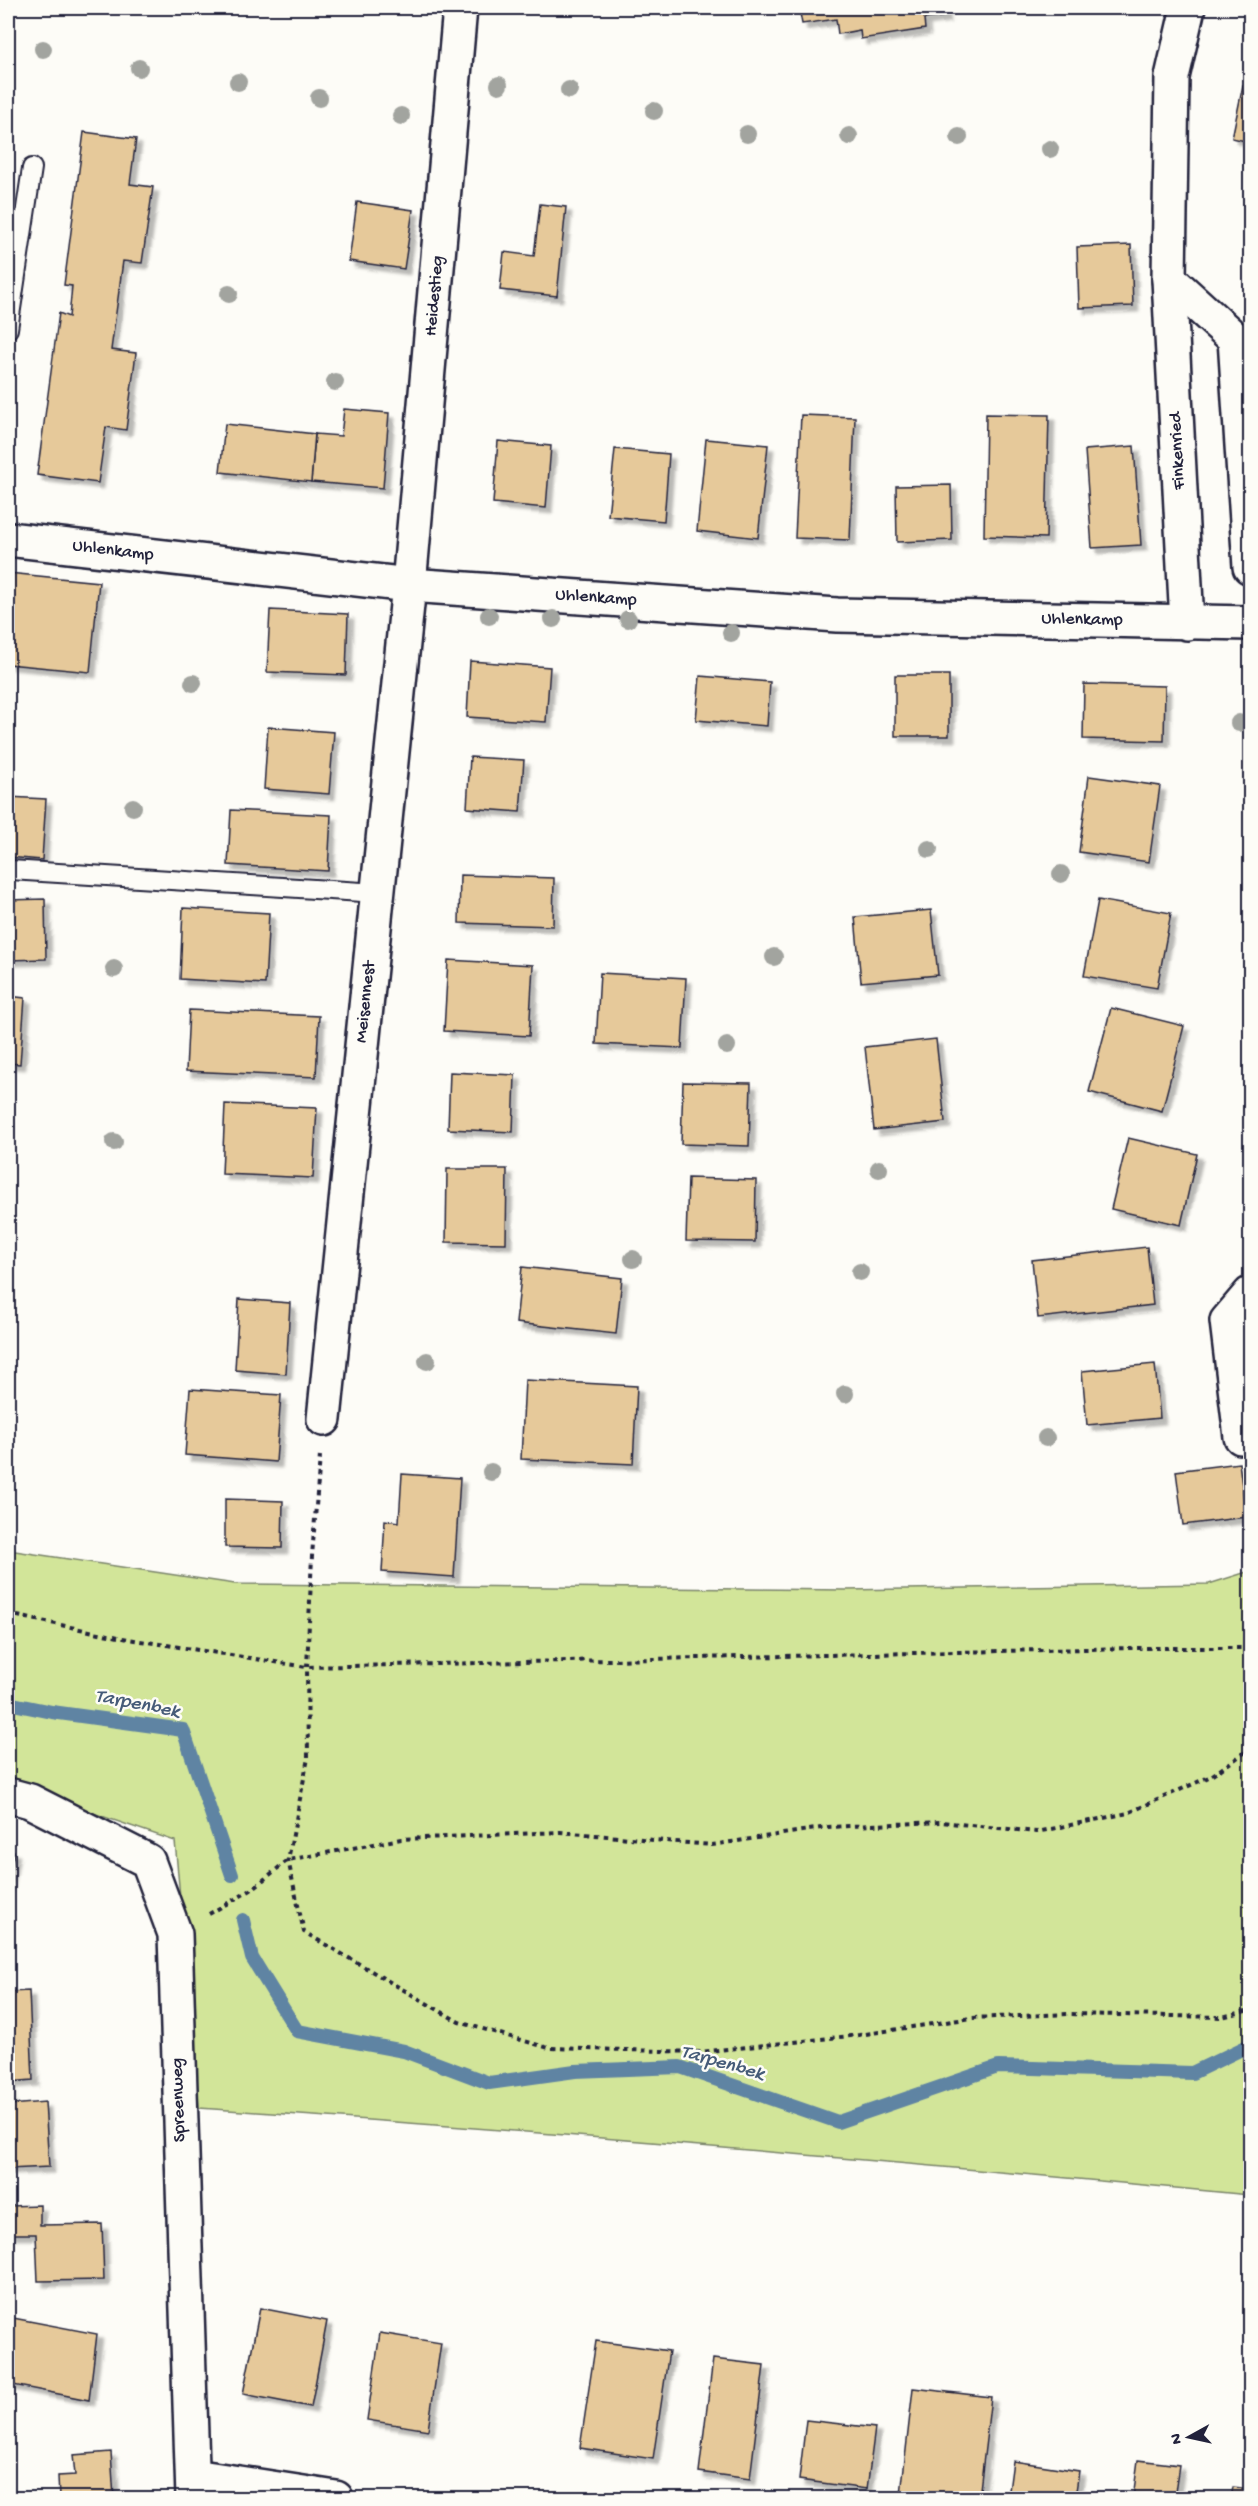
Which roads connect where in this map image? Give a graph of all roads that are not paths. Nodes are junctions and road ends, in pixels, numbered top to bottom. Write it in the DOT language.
graph roads {
  1 [pos="460,8"];
  2 [pos="1188,8"];
  3 [pos="32,168"];
  4 [pos="1169,279"];
  5 [pos="8,329"];
  6 [pos="8,539"];
  7 [pos="1251,567"];
  8 [pos="409,585"];
  9 [pos="1187,622"];
  10 [pos="1251,623"];
  11 [pos="10,870"];
  12 [pos="378,893"];
  13 [pos="1251,1294"];
  14 [pos="324,1419"];
  15 [pos="1251,1436"];
  16 [pos="8,1795"];
  17 [pos="193,2487"];
  18 [pos="336,2499"];
  1 -- 8 [label="street, Heidestieg"];
  2 -- 4 [label="street, Finkenried"];
  3 -- 5 [label="lane"];
  4 -- 7 [label="street"];
  4 -- 9 [label="street, Finkenried"];
  6 -- 8 [label="street, Uhlenkamp"];
  8 -- 9 [label="street, Uhlenkamp"];
  8 -- 12 [label="street, Meisennest"];
  9 -- 10 [label="street, Uhlenkamp"];
  11 -- 12 [label="lane"];
  12 -- 14 [label="street, Meisennest"];
  13 -- 15 [label="street"];
  16 -- 17 [label="street, Spreenweg"];
  17 -- 18 [label="street"];
}
